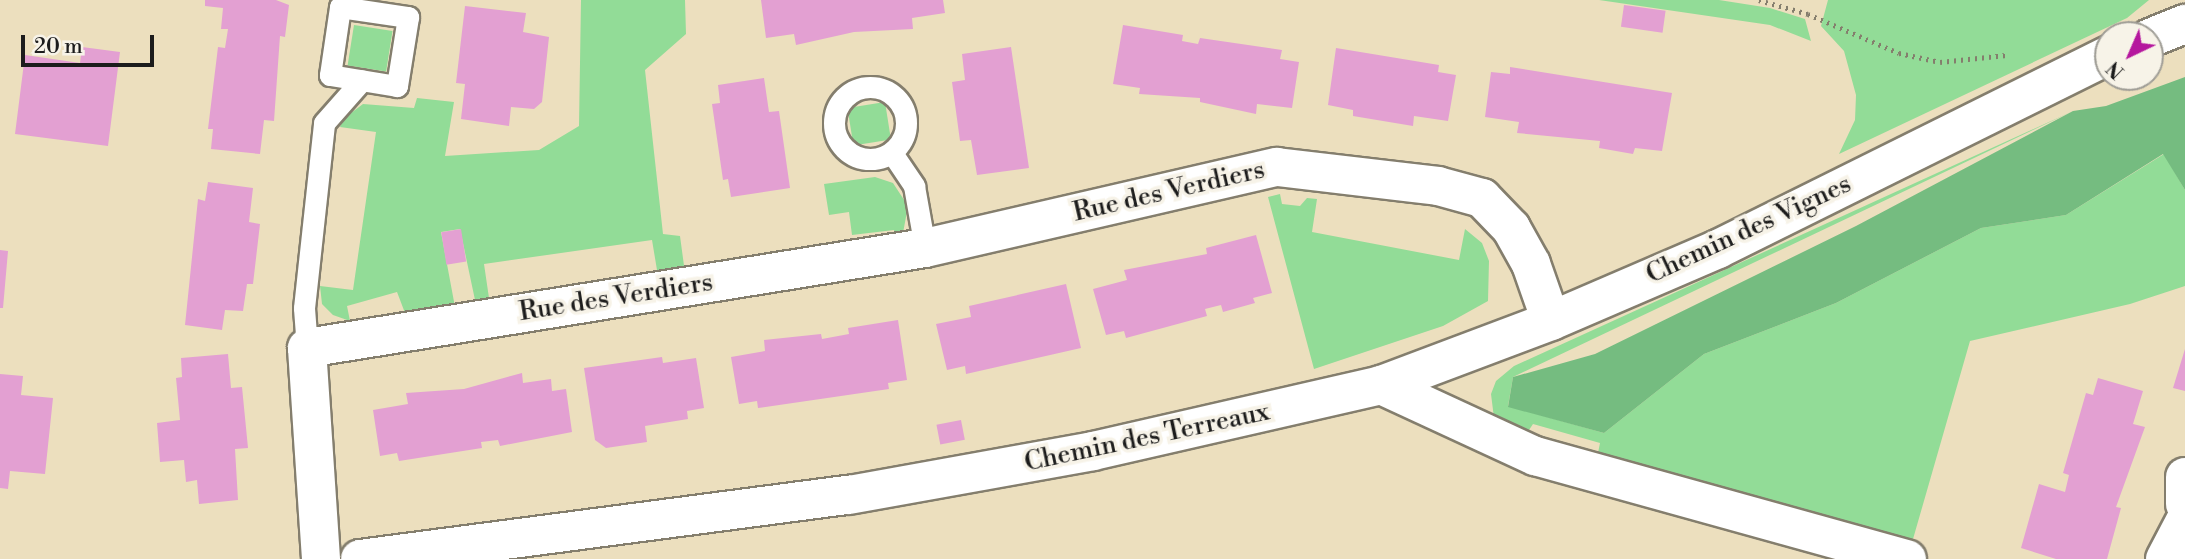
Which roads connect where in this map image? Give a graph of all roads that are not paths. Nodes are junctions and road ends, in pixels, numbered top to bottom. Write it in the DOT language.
graph roads {
  1 [pos="2185,24"];
  2 [pos="2164,32"];
  3 [pos="2094,62"];
  4 [pos="362,80"];
  5 [pos="892,152"];
  6 [pos="925,248"];
  7 [pos="1551,321"];
  8 [pos="307,348"];
  9 [pos="1381,385"];
  10 [pos="2185,477"];
  11 [pos="2185,504"];
  12 [pos="2185,521"];
  13 [pos="321,559"];
  14 [pos="360,559"];
  15 [pos="1907,559"];
  16 [pos="2165,559"];
  1 -- 2 [label="street"];
  3 -- 7 [label="street, Chemin des Vignes"];
  4 -- 4 [label="lane"];
  4 -- 8 [label="lane"];
  5 -- 6 [label="lane"];
  6 -- 7 [label="street, Rue des Verdiers"];
  6 -- 8 [label="street, Rue des Verdiers"];
  7 -- 9 [label="street, Chemin des Vignes"];
  8 -- 13 [label="street"];
  9 -- 14 [label="street, Chemin des Terreaux"];
  9 -- 15 [label="street"];
  10 -- 11 [label="street"];
  12 -- 16 [label="street"];
}
